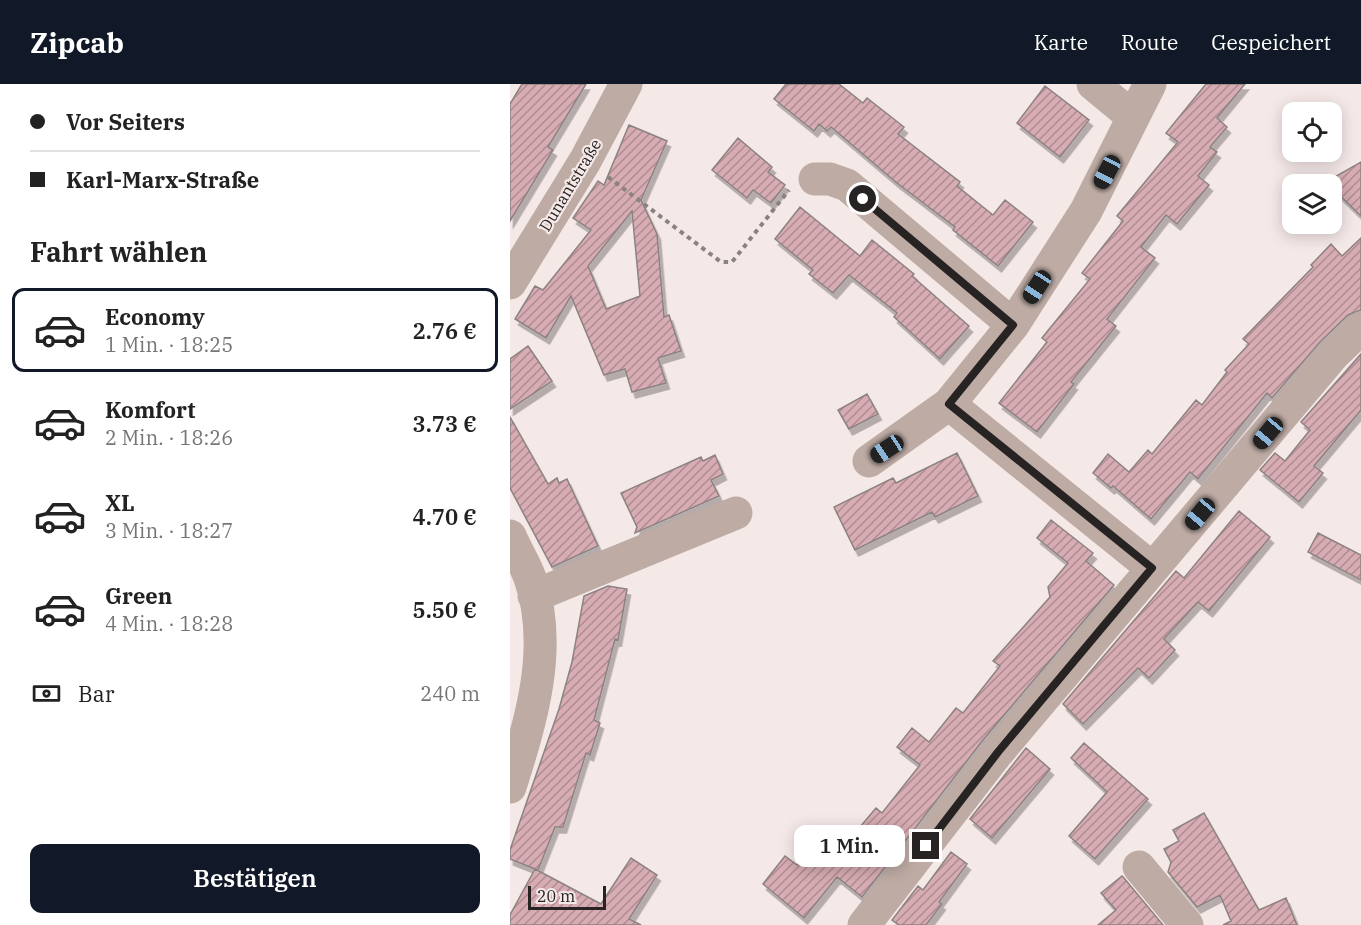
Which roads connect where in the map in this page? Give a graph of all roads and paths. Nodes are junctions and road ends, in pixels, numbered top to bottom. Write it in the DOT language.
graph roads {
  1 [pos="626,84"];
  2 [pos="1093,84"];
  3 [pos="1150,84"];
  4 [pos="1133,117"];
  5 [pos="585,161"];
  6 [pos="815,179"];
  7 [pos="510,283"];
  8 [pos="1013,325"];
  9 [pos="1361,328"];
  10 [pos="949,404"];
  11 [pos="869,461"];
  12 [pos="736,513"];
  13 [pos="510,536"];
  14 [pos="1152,568"];
  15 [pos="525,586"];
  16 [pos="510,787"];
  17 [pos="1139,867"];
  18 [pos="864,925"];
  19 [pos="1187,925"];
  1 -- 5 [label="street, Dunantstraße"];
  2 -- 4 [label="street"];
  3 -- 4 [label="street"];
  4 -- 8 [label="street"];
  5 -- 6 [label="path"];
  5 -- 7 [label="street, Dunantstraße"];
  6 -- 8 [label="street"];
  8 -- 10 [label="street"];
  9 -- 14 [label="street"];
  10 -- 11 [label="street"];
  10 -- 14 [label="street"];
  12 -- 15 [label="street"];
  13 -- 15 [label="street"];
  14 -- 18 [label="street"];
  15 -- 16 [label="street"];
  17 -- 19 [label="street"];
}
